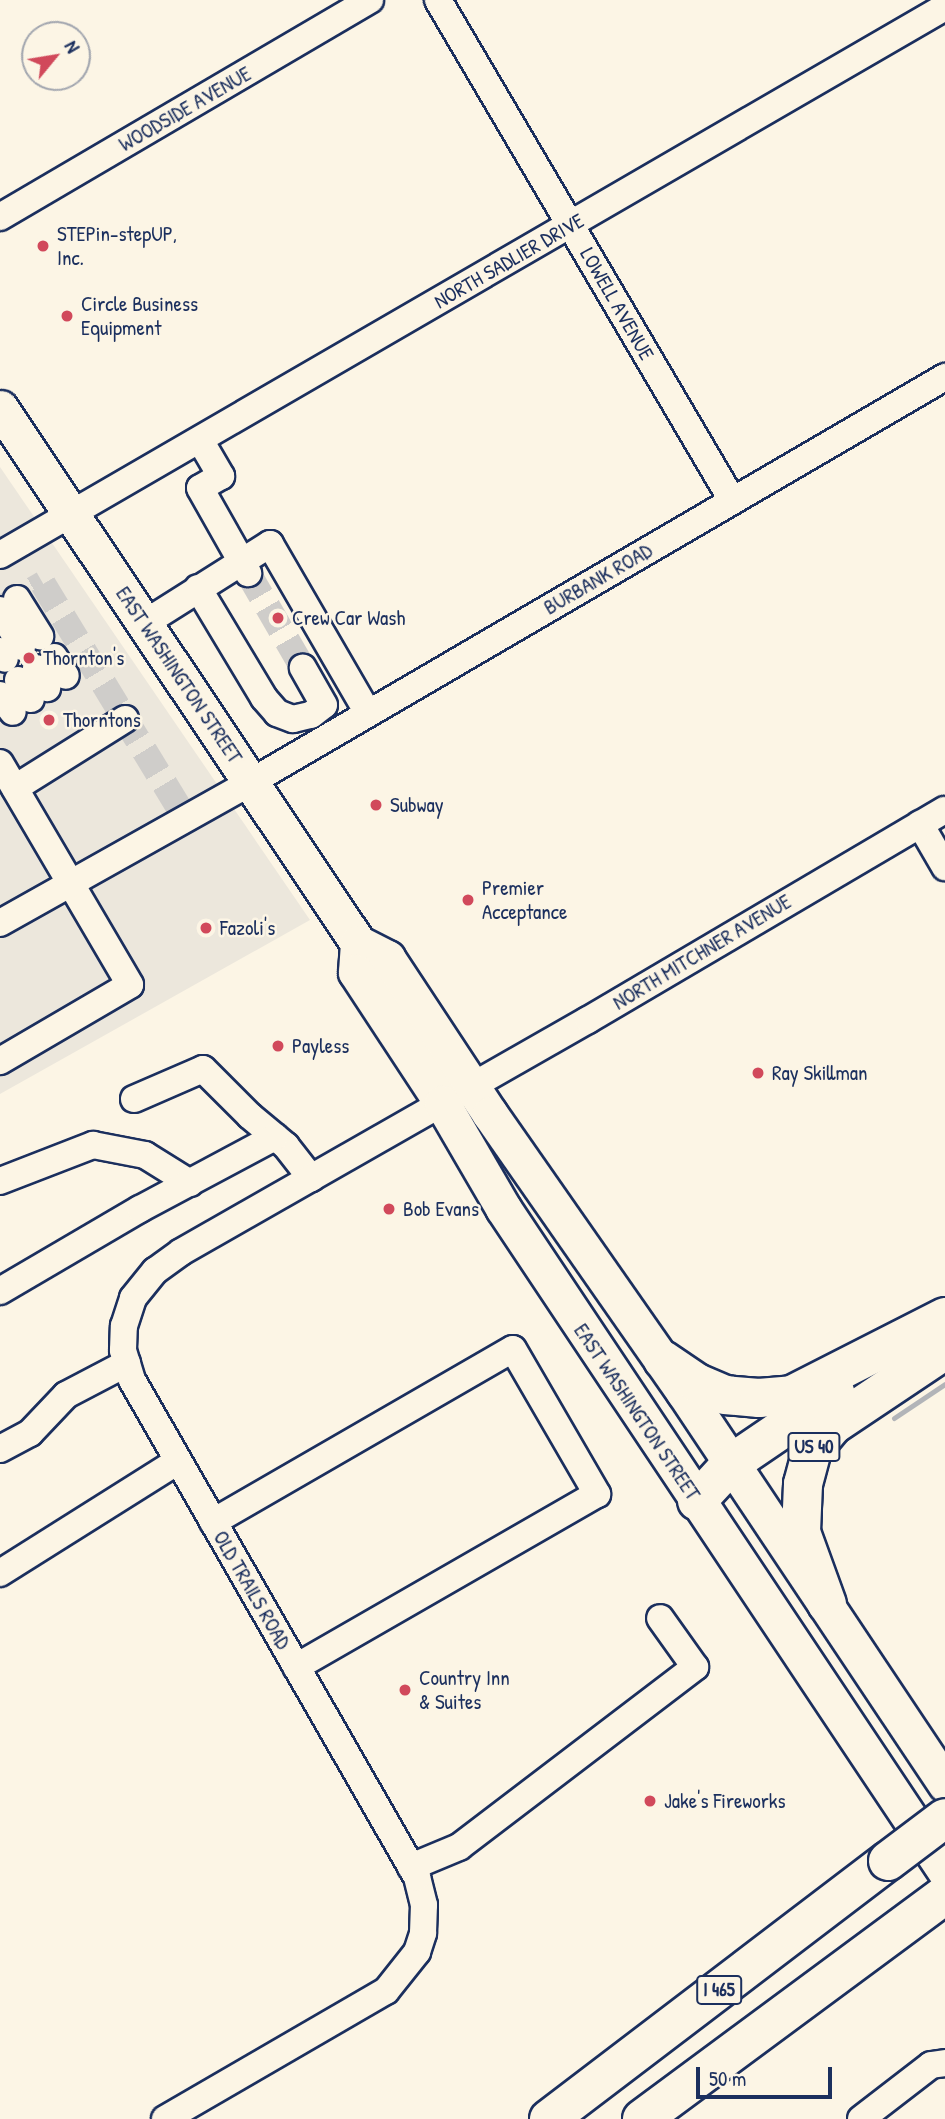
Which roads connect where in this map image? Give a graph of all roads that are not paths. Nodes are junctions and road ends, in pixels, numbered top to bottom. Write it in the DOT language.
graph roads {
  1 [pos="370,0"];
  2 [pos="438,0"];
  3 [pos="945,7"];
  4 [pos="0,217"];
  5 [pos="571,226"];
  6 [pos="945,377"];
  7 [pos="0,408"];
  8 [pos="200,440"];
  9 [pos="732,500"];
  10 [pos="72,514"];
  11 [pos="0,555"];
  12 [pos="245,567"];
  13 [pos="198,588"];
  14 [pos="9,605"];
  15 [pos="145,623"];
  16 [pos="303,668"];
  17 [pos="28,672"];
  18 [pos="368,713"];
  19 [pos="125,719"];
  20 [pos="0,763"];
  21 [pos="251,782"];
  22 [pos="15,788"];
  23 [pos="945,810"];
  24 [pos="920,824"];
  25 [pos="945,867"];
  26 [pos="70,883"];
  27 [pos="0,923"];
  28 [pos="0,1061"];
  29 [pos="457,1094"];
  30 [pos="134,1099"];
  31 [pos="275,1137"];
  32 [pos="311,1178"];
  33 [pos="0,1181"];
  34 [pos="190,1183"];
  35 [pos="0,1291"];
  36 [pos="936,1333"];
  37 [pos="663,1360"];
  38 [pos="127,1363"];
  39 [pos="833,1425"];
  40 [pos="0,1449"];
  41 [pos="178,1461"];
  42 [pos="739,1474"];
  43 [pos="697,1501"];
  44 [pos="212,1522"];
  45 [pos="0,1573"];
  46 [pos="827,1604"];
  47 [pos="660,1618"];
  48 [pos="296,1667"];
  49 [pos="945,1784"];
  50 [pos="945,1818"];
  51 [pos="411,1867"];
  52 [pos="945,1871"];
  53 [pos="934,1903"];
  54 [pos="945,2063"];
  55 [pos="166,2119"];
  56 [pos="549,2119"];
  57 [pos="642,2119"];
  58 [pos="862,2119"];
  1 -- 4 [label="street, WOODSIDE AVENUE"];
  2 -- 5 [label="street, LOWELL AVENUE"];
  3 -- 5 [label="street, NORTH SADLIER DRIVE"];
  5 -- 8 [label="street, NORTH SADLIER DRIVE"];
  5 -- 9 [label="street, LOWELL AVENUE"];
  6 -- 9 [label="street, BURBANK ROAD"];
  7 -- 10 [label="main road, EAST WASHINGTON STREET"];
  8 -- 10 [label="street, NORTH SADLIER DRIVE"];
  8 -- 12 [label="street"];
  9 -- 18 [label="street, BURBANK ROAD"];
  10 -- 11 [label="street, NORTH SADLIER DRIVE"];
  10 -- 15 [label="main road, EAST WASHINGTON STREET"];
  12 -- 13 [label="street"];
  12 -- 18 [label="street"];
  13 -- 15 [label="street"];
  13 -- 16 [label="street"];
  14 -- 17 [label="street"];
  15 -- 21 [label="main road, EAST WASHINGTON STREET"];
  18 -- 21 [label="street, BURBANK ROAD"];
  19 -- 22 [label="street"];
  20 -- 22 [label="street"];
  21 -- 26 [label="street, BURBANK ROAD"];
  21 -- 29 [label="main road, EAST WASHINGTON STREET"];
  22 -- 26 [label="street"];
  23 -- 24 [label="street, NORTH MITCHNER AVENUE"];
  24 -- 25 [label="street"];
  24 -- 29 [label="street, NORTH MITCHNER AVENUE"];
  26 -- 27 [label="street, BURBANK ROAD"];
  26 -- 28 [label="street"];
  29 -- 32 [label="street, OLD TRAILS ROAD"];
  29 -- 37 [label="main road, EAST WASHINGTON STREET"];
  29 -- 43 [label="main road, EAST WASHINGTON STREET"];
  30 -- 31 [label="street"];
  31 -- 32 [label="street"];
  31 -- 34 [label="street"];
  32 -- 38 [label="street, OLD TRAILS ROAD"];
  33 -- 34 [label="street"];
  34 -- 35 [label="street"];
  36 -- 37 [label="highway"];
  36 -- 39 [label="highway, US 40"];
  36 -- 42 [label="highway"];
  37 -- 42 [label="main road, EAST WASHINGTON STREET"];
  38 -- 40 [label="street"];
  38 -- 41 [label="street, OLD TRAILS ROAD"];
  39 -- 42 [label="highway"];
  39 -- 46 [label="highway, US 40"];
  41 -- 44 [label="street, OLD TRAILS ROAD"];
  41 -- 45 [label="street"];
  42 -- 43 [label="highway"];
  42 -- 46 [label="main road, EAST WASHINGTON STREET"];
  43 -- 52 [label="main road, EAST WASHINGTON STREET"];
  44 -- 48 [label="street, OLD TRAILS ROAD"];
  44 -- 48 [label="street"];
  46 -- 49 [label="main road, EAST WASHINGTON STREET / US 40"];
  47 -- 51 [label="street"];
  48 -- 51 [label="street, OLD TRAILS ROAD"];
  50 -- 56 [label="highway, I 465, bridge"];
  51 -- 55 [label="street, OLD TRAILS ROAD"];
  53 -- 57 [label="highway, I 465"];
  54 -- 58 [label="street"];
}
